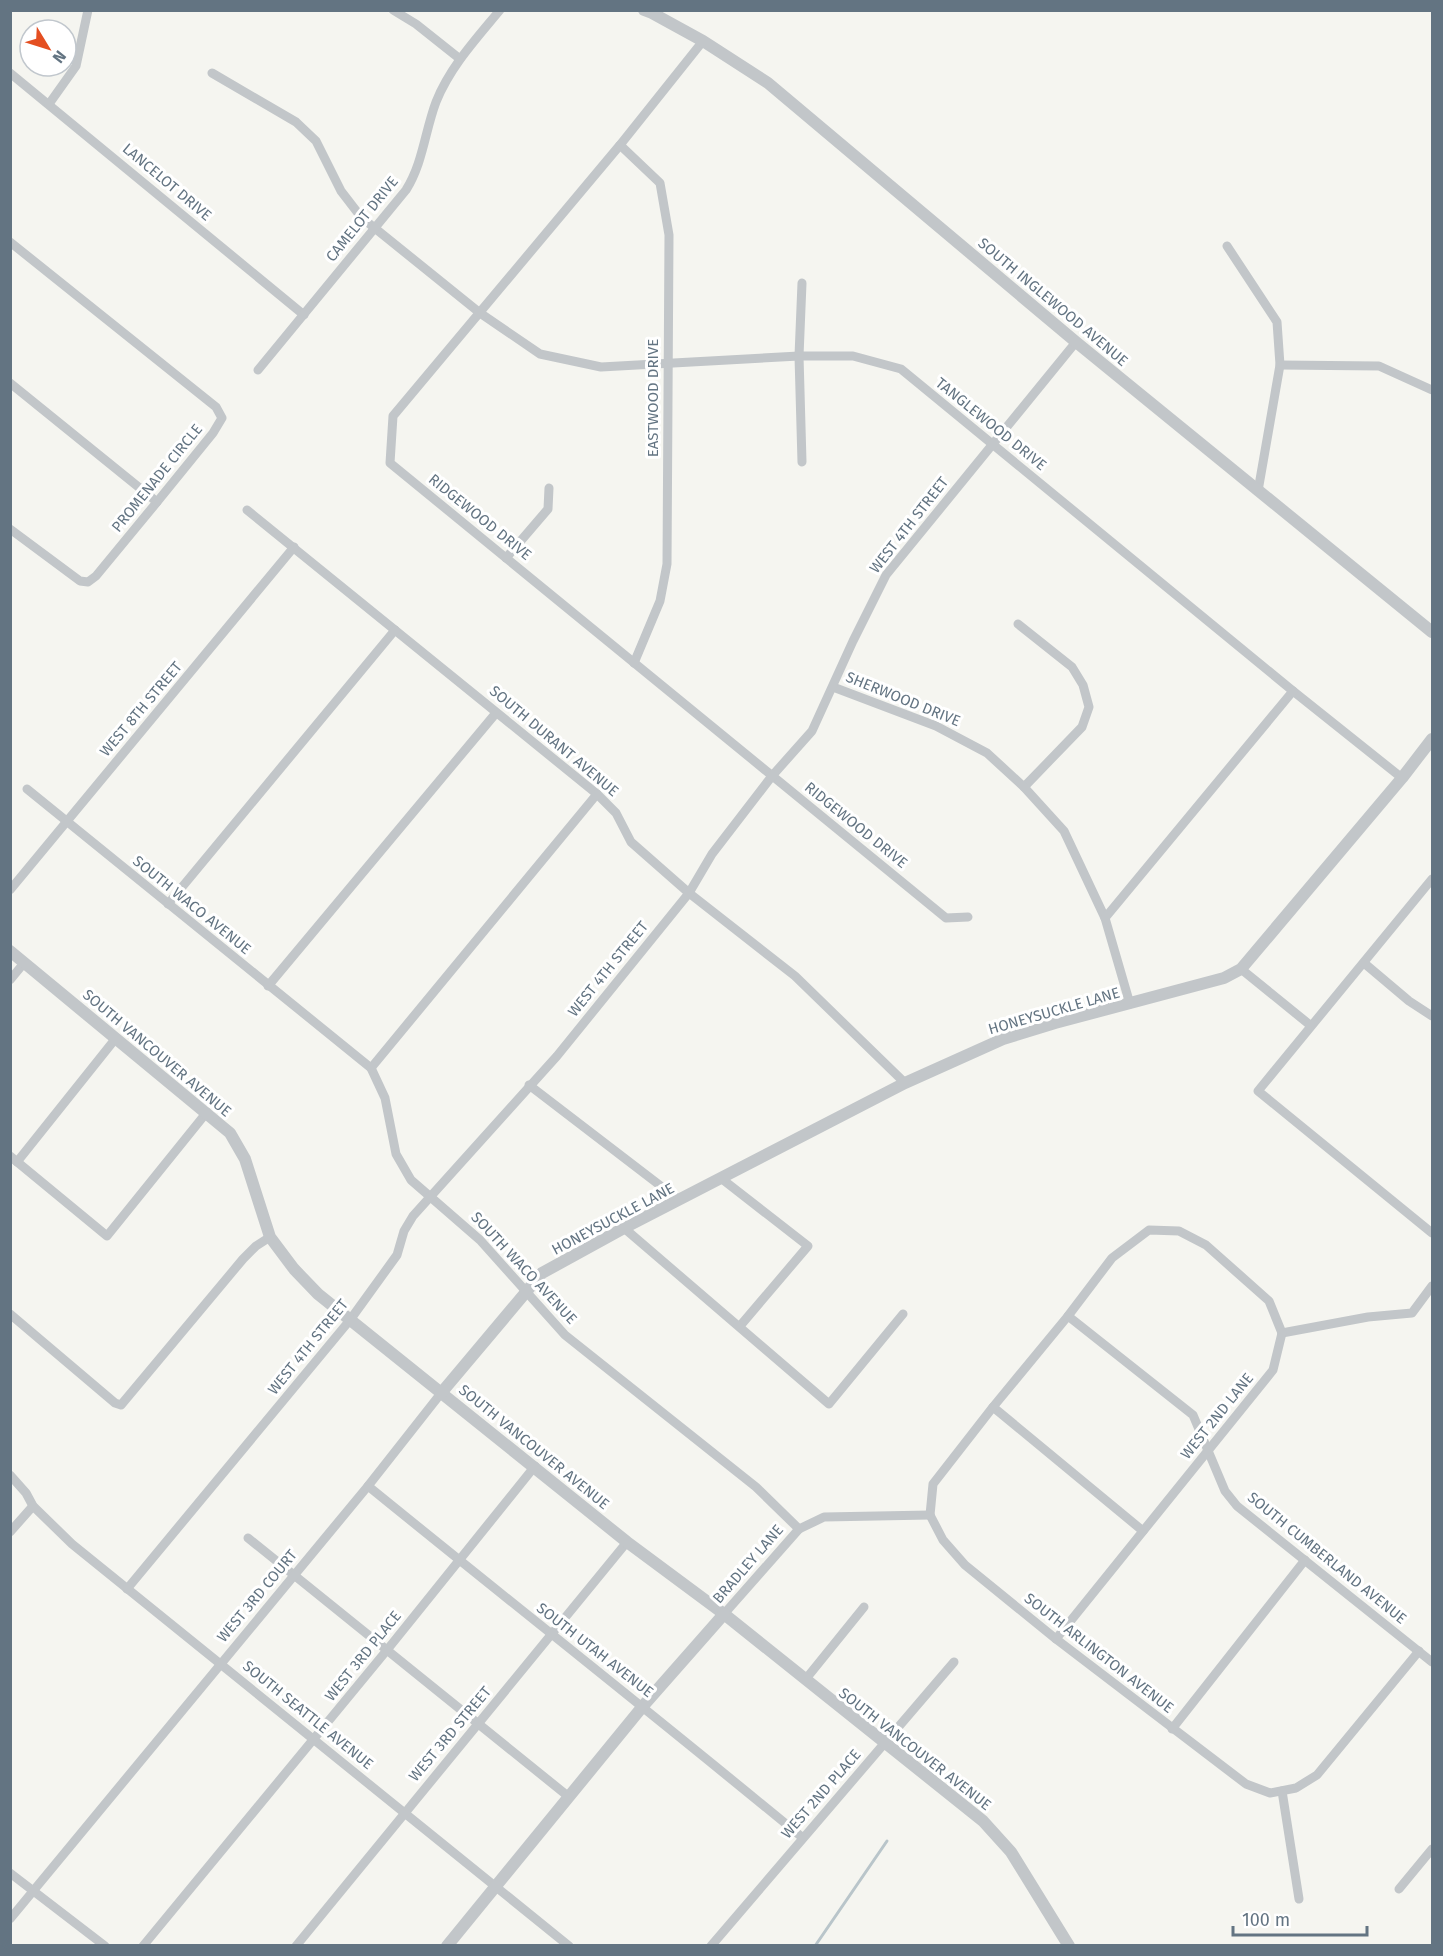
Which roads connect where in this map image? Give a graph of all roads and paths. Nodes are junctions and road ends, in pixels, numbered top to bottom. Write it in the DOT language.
graph roads {
  1 [pos="88,10"];
  2 [pos="393,10"];
  3 [pos="500,10"];
  4 [pos="644,10"];
  5 [pos="703,41"];
  6 [pos="460,58"];
  7 [pos="10,72"];
  8 [pos="212,73"];
  9 [pos="49,104"];
  10 [pos="620,146"];
  11 [pos="375,228"];
  12 [pos="10,242"];
  13 [pos="1227,246"];
  14 [pos="802,283"];
  15 [pos="480,313"];
  16 [pos="304,315"];
  17 [pos="1076,342"];
  18 [pos="799,356"];
  19 [pos="668,363"];
  20 [pos="1280,365"];
  21 [pos="258,370"];
  22 [pos="10,383"];
  23 [pos="1432,390"];
  24 [pos="991,444"];
  25 [pos="802,462"];
  26 [pos="549,488"];
  27 [pos="1258,491"];
  28 [pos="157,502"];
  29 [pos="247,510"];
  30 [pos="10,529"];
  31 [pos="294,546"];
  32 [pos="506,558"];
  33 [pos="1018,624"];
  34 [pos="1431,628"];
  35 [pos="395,630"];
  36 [pos="634,663"];
  37 [pos="833,687"];
  38 [pos="1293,691"];
  39 [pos="496,713"];
  40 [pos="1432,740"];
  41 [pos="772,776"];
  42 [pos="1402,778"];
  43 [pos="1024,787"];
  44 [pos="27,789"];
  45 [pos="597,794"];
  46 [pos="66,822"];
  47 [pos="1432,879"];
  48 [pos="10,890"];
  49 [pos="689,893"];
  50 [pos="168,904"];
  51 [pos="968,917"];
  52 [pos="1105,918"];
  53 [pos="10,951"];
  54 [pos="24,963"];
  55 [pos="1364,963"];
  56 [pos="1240,969"];
  57 [pos="10,980"];
  58 [pos="268,986"];
  59 [pos="1130,1004"];
  60 [pos="1432,1016"];
  61 [pos="1310,1025"];
  62 [pos="116,1038"];
  63 [pos="371,1068"];
  64 [pos="905,1083"];
  65 [pos="529,1085"];
  66 [pos="207,1112"];
  67 [pos="14,1159"];
  68 [pos="722,1179"];
  69 [pos="430,1196"];
  70 [pos="679,1200"];
  71 [pos="624,1228"];
  72 [pos="1432,1233"];
  73 [pos="270,1237"];
  74 [pos="1432,1286"];
  75 [pos="525,1292"];
  76 [pos="10,1314"];
  77 [pos="903,1314"];
  78 [pos="1068,1316"];
  79 [pos="350,1320"];
  80 [pos="740,1326"];
  81 [pos="1282,1333"];
  82 [pos="442,1392"];
  83 [pos="993,1407"];
  84 [pos="1207,1452"];
  85 [pos="534,1466"];
  86 [pos="10,1475"];
  87 [pos="368,1486"];
  88 [pos="33,1506"];
  89 [pos="930,1515"];
  90 [pos="800,1528"];
  91 [pos="1143,1531"];
  92 [pos="10,1532"];
  93 [pos="248,1538"];
  94 [pos="627,1542"];
  95 [pos="1305,1560"];
  96 [pos="459,1561"];
  97 [pos="294,1575"];
  98 [pos="127,1588"];
  99 [pos="864,1607"];
  100 [pos="724,1614"];
  101 [pos="552,1635"];
  102 [pos="1056,1639"];
  103 [pos="387,1650"];
  104 [pos="1419,1651"];
  105 [pos="954,1662"];
  106 [pos="1432,1662"];
  107 [pos="220,1663"];
  108 [pos="805,1680"];
  109 [pos="643,1706"];
  110 [pos="477,1724"];
  111 [pos="1172,1729"];
  112 [pos="313,1740"];
  113 [pos="884,1744"];
  114 [pos="1282,1791"];
  115 [pos="569,1797"];
  116 [pos="404,1813"];
  117 [pos="803,1838"];
  118 [pos="1432,1849"];
  119 [pos="10,1873"];
  120 [pos="495,1887"];
  121 [pos="1399,1889"];
  122 [pos="33,1891"];
  123 [pos="1299,1899"];
  124 [pos="10,1919"];
  125 [pos="105,1946"];
  126 [pos="143,1946"];
  127 [pos="297,1946"];
  128 [pos="447,1946"];
  129 [pos="569,1946"];
  130 [pos="711,1946"];
  131 [pos="1069,1946"];
  1 -- 9 [label="street"];
  2 -- 6 [label="street"];
  3 -- 6 [label="street, CAMELOT DRIVE"];
  4 -- 5 [label="street, SOUTH INGLEWOOD AVENUE"];
  5 -- 10 [label="street, RIDGEWOOD DRIVE"];
  5 -- 17 [label="street, SOUTH INGLEWOOD AVENUE"];
  6 -- 11 [label="street, CAMELOT DRIVE"];
  7 -- 9 [label="street, LANCELOT DRIVE"];
  8 -- 11 [label="street, TANGLEWOOD DRIVE"];
  9 -- 16 [label="street, LANCELOT DRIVE"];
  10 -- 15 [label="street, RIDGEWOOD DRIVE"];
  10 -- 19 [label="street, EASTWOOD DRIVE"];
  11 -- 15 [label="street, TANGLEWOOD DRIVE"];
  11 -- 16 [label="street, CAMELOT DRIVE"];
  12 -- 28 [label="street, PROMENADE CIRCLE"];
  13 -- 20 [label="street"];
  14 -- 18 [label="street"];
  15 -- 19 [label="street, TANGLEWOOD DRIVE"];
  15 -- 32 [label="street, RIDGEWOOD DRIVE"];
  16 -- 21 [label="street, CAMELOT DRIVE"];
  17 -- 24 [label="street, WEST 4TH STREET"];
  17 -- 27 [label="street, SOUTH INGLEWOOD AVENUE"];
  18 -- 19 [label="street, TANGLEWOOD DRIVE"];
  18 -- 24 [label="street, TANGLEWOOD DRIVE"];
  18 -- 25 [label="street"];
  19 -- 36 [label="street, EASTWOOD DRIVE"];
  20 -- 23 [label="street"];
  20 -- 27 [label="street"];
  22 -- 28 [label="street"];
  24 -- 37 [label="street, WEST 4TH STREET"];
  24 -- 38 [label="street, TANGLEWOOD DRIVE"];
  26 -- 32 [label="street"];
  27 -- 34 [label="street, SOUTH INGLEWOOD AVENUE"];
  28 -- 30 [label="street, PROMENADE CIRCLE"];
  29 -- 31 [label="street, SOUTH DURANT AVENUE"];
  31 -- 35 [label="street, SOUTH DURANT AVENUE"];
  31 -- 46 [label="street, WEST 8TH STREET"];
  32 -- 36 [label="street, RIDGEWOOD DRIVE"];
  33 -- 43 [label="street"];
  35 -- 39 [label="street, SOUTH DURANT AVENUE"];
  35 -- 50 [label="street"];
  36 -- 41 [label="street, RIDGEWOOD DRIVE"];
  37 -- 41 [label="street, WEST 4TH STREET"];
  37 -- 43 [label="street, SHERWOOD DRIVE"];
  38 -- 42 [label="street, TANGLEWOOD DRIVE"];
  38 -- 52 [label="street"];
  39 -- 45 [label="street, SOUTH DURANT AVENUE"];
  39 -- 58 [label="street"];
  40 -- 42 [label="street, HONEYSUCKLE LANE"];
  41 -- 49 [label="street, WEST 4TH STREET"];
  41 -- 51 [label="street, RIDGEWOOD DRIVE"];
  42 -- 56 [label="street, HONEYSUCKLE LANE"];
  43 -- 52 [label="street, SHERWOOD DRIVE"];
  44 -- 46 [label="street, SOUTH WACO AVENUE"];
  45 -- 49 [label="street, SOUTH DURANT AVENUE"];
  45 -- 63 [label="street"];
  46 -- 48 [label="street, WEST 8TH STREET"];
  46 -- 50 [label="street, SOUTH WACO AVENUE"];
  47 -- 55 [label="street"];
  49 -- 64 [label="street, SOUTH DURANT AVENUE"];
  49 -- 65 [label="street, WEST 4TH STREET"];
  50 -- 58 [label="street, SOUTH WACO AVENUE"];
  52 -- 59 [label="street, SHERWOOD DRIVE"];
  53 -- 54 [label="street, SOUTH VANCOUVER AVENUE"];
  54 -- 57 [label="street"];
  54 -- 62 [label="street, SOUTH VANCOUVER AVENUE"];
  55 -- 60 [label="street"];
  55 -- 61 [label="street"];
  56 -- 59 [label="street, HONEYSUCKLE LANE"];
  56 -- 61 [label="street"];
  58 -- 63 [label="street, SOUTH WACO AVENUE"];
  59 -- 64 [label="street, HONEYSUCKLE LANE"];
  61 -- 72 [label="street"];
  62 -- 66 [label="street, SOUTH VANCOUVER AVENUE"];
  62 -- 67 [label="street"];
  63 -- 69 [label="street, SOUTH WACO AVENUE"];
  64 -- 68 [label="street, HONEYSUCKLE LANE"];
  65 -- 69 [label="street, WEST 4TH STREET"];
  65 -- 70 [label="street"];
  66 -- 67 [label="street"];
  66 -- 73 [label="street, SOUTH VANCOUVER AVENUE"];
  68 -- 70 [label="street, HONEYSUCKLE LANE"];
  68 -- 80 [label="street"];
  69 -- 75 [label="street, SOUTH WACO AVENUE"];
  69 -- 79 [label="street, WEST 4TH STREET"];
  70 -- 71 [label="street, HONEYSUCKLE LANE"];
  71 -- 75 [label="street, HONEYSUCKLE LANE"];
  71 -- 80 [label="street"];
  73 -- 76 [label="street"];
  73 -- 79 [label="street, SOUTH VANCOUVER AVENUE"];
  74 -- 81 [label="street"];
  75 -- 82 [label="street, WEST 3RD COURT"];
  75 -- 90 [label="street, SOUTH WACO AVENUE"];
  77 -- 80 [label="street"];
  78 -- 81 [label="street"];
  78 -- 83 [label="street"];
  78 -- 84 [label="street, SOUTH CUMBERLAND AVENUE"];
  79 -- 82 [label="street, SOUTH VANCOUVER AVENUE"];
  79 -- 98 [label="street, WEST 4TH STREET"];
  81 -- 84 [label="street, WEST 2ND LANE"];
  82 -- 85 [label="street, SOUTH VANCOUVER AVENUE"];
  82 -- 87 [label="street, WEST 3RD COURT"];
  83 -- 89 [label="street"];
  83 -- 91 [label="street"];
  84 -- 91 [label="street, WEST 2ND LANE"];
  84 -- 95 [label="street, SOUTH CUMBERLAND AVENUE"];
  85 -- 94 [label="street, SOUTH VANCOUVER AVENUE"];
  85 -- 96 [label="street, WEST 3RD PLACE"];
  86 -- 88 [label="street, SOUTH SEATTLE AVENUE"];
  87 -- 96 [label="street, SOUTH UTAH AVENUE"];
  87 -- 97 [label="street, WEST 3RD COURT"];
  88 -- 92 [label="street"];
  88 -- 98 [label="street, SOUTH SEATTLE AVENUE"];
  89 -- 90 [label="street, BRADLEY LANE"];
  89 -- 102 [label="street, SOUTH ARLINGTON AVENUE"];
  90 -- 100 [label="street, BRADLEY LANE"];
  91 -- 102 [label="street, WEST 2ND LANE"];
  93 -- 97 [label="street"];
  94 -- 100 [label="street, SOUTH VANCOUVER AVENUE"];
  94 -- 101 [label="street, WEST 3RD STREET"];
  95 -- 104 [label="street, SOUTH CUMBERLAND AVENUE"];
  95 -- 111 [label="street"];
  96 -- 101 [label="street, SOUTH UTAH AVENUE"];
  96 -- 103 [label="street, WEST 3RD PLACE"];
  97 -- 103 [label="street"];
  97 -- 107 [label="street, WEST 3RD COURT"];
  98 -- 107 [label="street, SOUTH SEATTLE AVENUE"];
  99 -- 108 [label="street"];
  100 -- 108 [label="street, SOUTH VANCOUVER AVENUE"];
  100 -- 109 [label="street, BRADLEY LANE"];
  101 -- 109 [label="street, SOUTH UTAH AVENUE"];
  101 -- 110 [label="street, WEST 3RD STREET"];
  102 -- 111 [label="street, SOUTH ARLINGTON AVENUE"];
  103 -- 110 [label="street"];
  103 -- 112 [label="street, WEST 3RD PLACE"];
  104 -- 106 [label="street, SOUTH CUMBERLAND AVENUE"];
  104 -- 114 [label="street"];
  105 -- 113 [label="street, WEST 2ND PLACE"];
  107 -- 112 [label="street, SOUTH SEATTLE AVENUE"];
  107 -- 122 [label="street, WEST 3RD COURT"];
  108 -- 113 [label="street, SOUTH VANCOUVER AVENUE"];
  109 -- 115 [label="street, BRADLEY LANE"];
  109 -- 117 [label="street, SOUTH UTAH AVENUE"];
  110 -- 115 [label="street"];
  110 -- 116 [label="street, WEST 3RD STREET"];
  111 -- 114 [label="street, SOUTH ARLINGTON AVENUE"];
  112 -- 116 [label="street, SOUTH SEATTLE AVENUE"];
  112 -- 126 [label="street, WEST 3RD PLACE"];
  113 -- 117 [label="street, WEST 2ND PLACE"];
  113 -- 131 [label="street, SOUTH VANCOUVER AVENUE"];
  114 -- 123 [label="street"];
  115 -- 120 [label="street, BRADLEY LANE"];
  116 -- 120 [label="street, SOUTH SEATTLE AVENUE"];
  116 -- 127 [label="street, WEST 3RD STREET"];
  117 -- 130 [label="street, WEST 2ND PLACE"];
  118 -- 121 [label="street"];
  119 -- 122 [label="street"];
  120 -- 128 [label="street, BRADLEY LANE"];
  120 -- 129 [label="street, SOUTH SEATTLE AVENUE"];
  122 -- 124 [label="street, WEST 3RD COURT"];
  122 -- 125 [label="street"];
}
